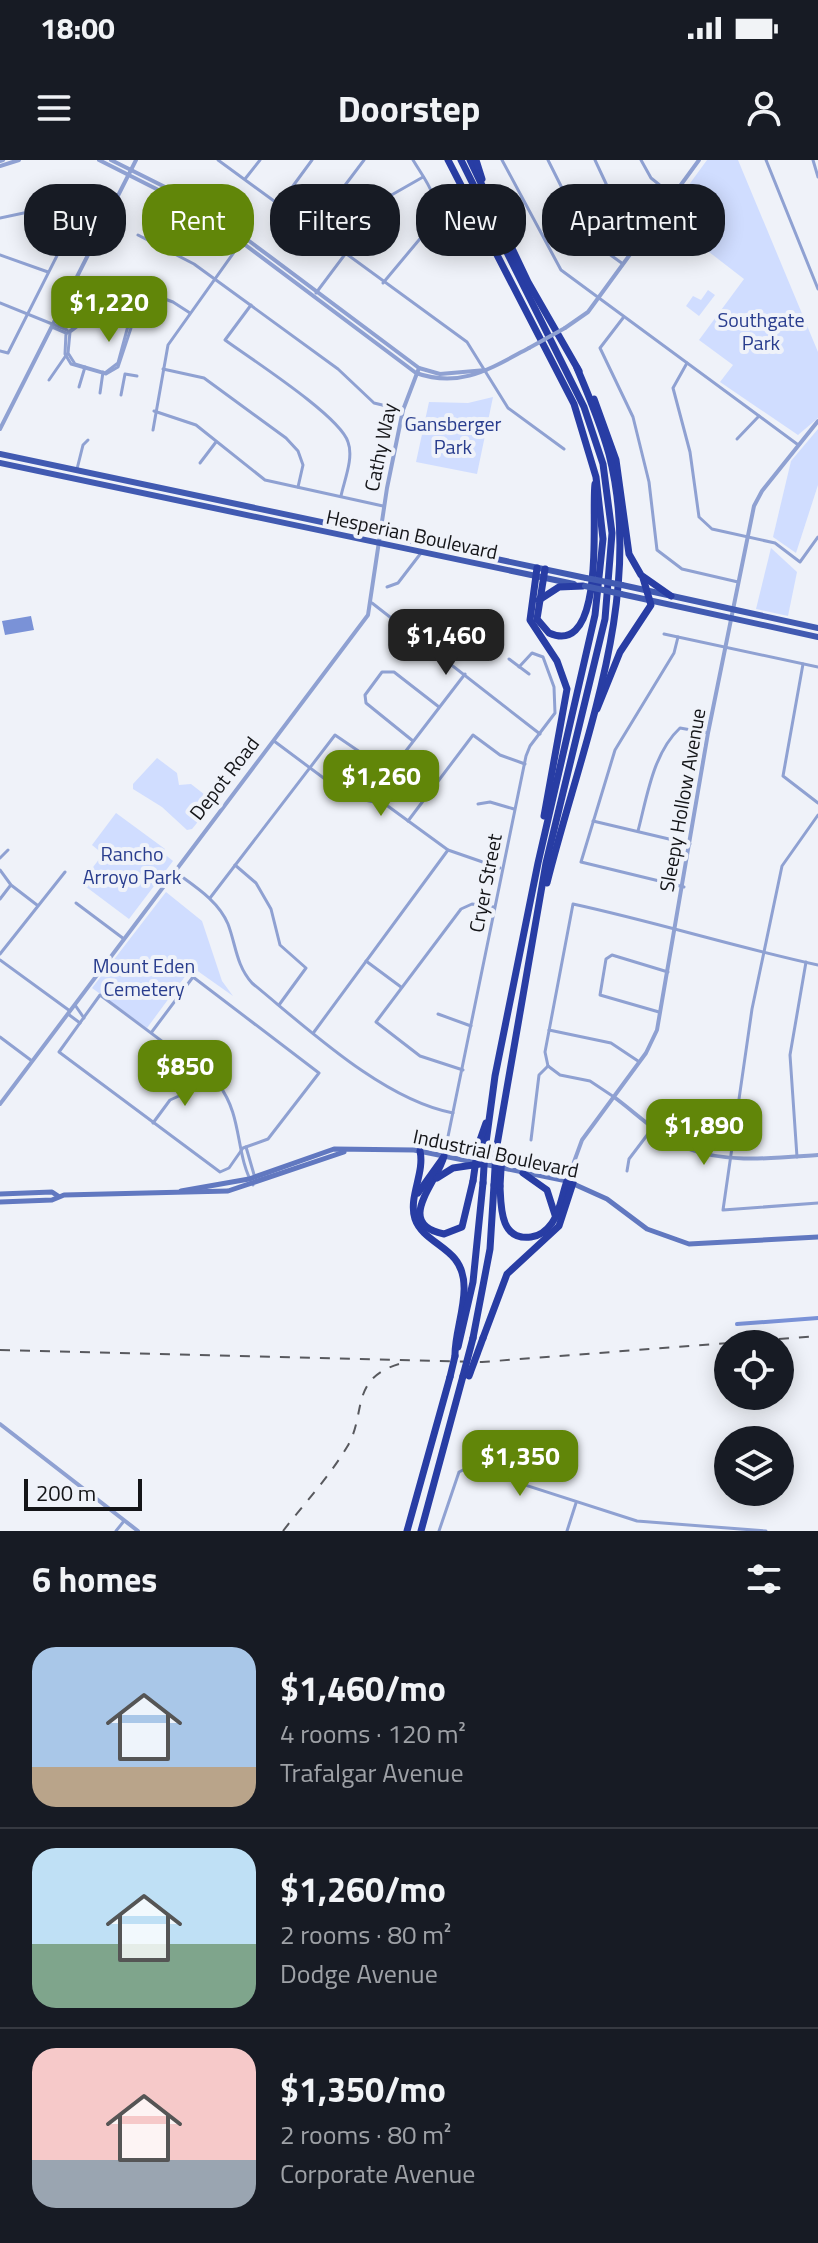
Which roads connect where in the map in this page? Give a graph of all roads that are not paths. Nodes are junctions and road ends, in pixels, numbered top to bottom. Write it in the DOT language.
graph roads {
  1 [pos="19,160"];
  2 [pos="99,160"];
  3 [pos="111,160"];
  4 [pos="136,160"];
  5 [pos="218,160"];
  6 [pos="260,160"];
  7 [pos="312,160"];
  8 [pos="364,160"];
  9 [pos="413,160"];
  10 [pos="448,160"];
  11 [pos="461,160"];
  12 [pos="470,160"];
  13 [pos="476,160"];
  14 [pos="502,160"];
  15 [pos="548,160"];
  16 [pos="595,160"];
  17 [pos="641,160"];
  18 [pos="698,160"];
  19 [pos="766,160"];
  20 [pos="813,160"];
  21 [pos="1,162"];
  22 [pos="130,172"];
  23 [pos="423,177"];
  24 [pos="818,177"];
  25 [pos="245,180"];
  26 [pos="124,184"];
  27 [pos="156,184"];
  28 [pos="294,184"];
  29 [pos="346,184"];
  30 [pos="481,184"];
  31 [pos="483,184"];
  32 [pos="606,184"];
  33 [pos="659,184"];
  34 [pos="681,184"];
  35 [pos="400,190"];
  36 [pos="270,198"];
  37 [pos="24,212"];
  38 [pos="0,218"];
  39 [pos="138,235"];
  40 [pos="254,248"];
  41 [pos="0,255"];
  42 [pos="56,256"];
  43 [pos="87,256"];
  44 [pos="232,256"];
  45 [pos="345,256"];
  46 [pos="347,256"];
  47 [pos="515,256"];
  48 [pos="629,256"];
  49 [pos="623,264"];
  50 [pos="48,272"];
  51 [pos="215,279"];
  52 [pos="113,280"];
  53 [pos="383,283"];
  54 [pos="818,289"];
  55 [pos="316,294"];
  56 [pos="598,298"];
  57 [pos="0,303"];
  58 [pos="251,305"];
  59 [pos="28,312"];
  60 [pos="190,313"];
  61 [pos="624,317"];
  62 [pos="53,326"];
  63 [pos="68,332"];
  64 [pos="0,351"];
  65 [pos="66,354"];
  66 [pos="687,363"];
  67 [pos="85,368"];
  68 [pos="577,368"];
  69 [pos="115,369"];
  70 [pos="163,369"];
  71 [pos="418,370"];
  72 [pos="487,370"];
  73 [pos="103,373"];
  74 [pos="125,374"];
  75 [pos="137,376"];
  76 [pos="49,380"];
  77 [pos="79,387"];
  78 [pos="100,393"];
  79 [pos="121,395"];
  80 [pos="403,410"];
  81 [pos="154,411"];
  82 [pos="759,416"];
  83 [pos="818,421"];
  84 [pos="0,429"];
  85 [pos="153,430"];
  86 [pos="737,439"];
  87 [pos="88,440"];
  88 [pos="216,442"];
  89 [pos="797,444"];
  90 [pos="564,449"];
  91 [pos="0,454"];
  92 [pos="0,463"];
  93 [pos="200,463"];
  94 [pos="77,471"];
  95 [pos="596,477"];
  96 [pos="74,479"];
  97 [pos="298,487"];
  98 [pos="341,496"];
  99 [pos="383,506"];
  100 [pos="378,534"];
  101 [pos="747,537"];
  102 [pos="818,537"];
  103 [pos="377,543"];
  104 [pos="421,553"];
  105 [pos="540,573"];
  106 [pos="643,577"];
  107 [pos="738,582"];
  108 [pos="585,583"];
  109 [pos="387,587"];
  110 [pos="645,591"];
  111 [pos="671,596"];
  112 [pos="538,601"];
  113 [pos="651,601"];
  114 [pos="372,603"];
  115 [pos="732,613"];
  116 [pos="818,628"];
  117 [pos="664,634"];
  118 [pos="678,637"];
  119 [pos="818,637"];
  120 [pos="726,645"];
  121 [pos="509,659"];
  122 [pos="803,664"];
  123 [pos="519,667"];
  124 [pos="818,667"];
  125 [pos="465,674"];
  126 [pos="529,674"];
  127 [pos="439,707"];
  128 [pos="708,733"];
  129 [pos="540,734"];
  130 [pos="274,741"];
  131 [pos="413,741"];
  132 [pos="585,745"];
  133 [pos="525,764"];
  134 [pos="309,768"];
  135 [pos="818,803"];
  136 [pos="478,804"];
  137 [pos="515,809"];
  138 [pos="818,815"];
  139 [pos="408,821"];
  140 [pos="593,821"];
  141 [pos="638,831"];
  142 [pos="690,844"];
  143 [pos="8,850"];
  144 [pos="448,850"];
  145 [pos="0,858"];
  146 [pos="538,863"];
  147 [pos="235,865"];
  148 [pos="501,868"];
  149 [pos="0,870"];
  150 [pos="174,871"];
  151 [pos="65,872"];
  152 [pos="11,885"];
  153 [pos="684,887"];
  154 [pos="210,898"];
  155 [pos="0,899"];
  156 [pos="76,903"];
  157 [pos="39,906"];
  158 [pos="494,907"];
  159 [pos="677,929"];
  160 [pos="124,939"];
  161 [pos="533,939"];
  162 [pos="762,953"];
  163 [pos="0,954"];
  164 [pos="0,960"];
  165 [pos="366,961"];
  166 [pos="806,962"];
  167 [pos="818,965"];
  168 [pos="668,972"];
  169 [pos="401,987"];
  170 [pos="75,1005"];
  171 [pos="279,1005"];
  172 [pos="69,1012"];
  173 [pos="660,1013"];
  174 [pos="438,1014"];
  175 [pos="84,1018"];
  176 [pos="80,1023"];
  177 [pos="471,1026"];
  178 [pos="549,1030"];
  179 [pos="314,1032"];
  180 [pos="151,1033"];
  181 [pos="0,1037"];
  182 [pos="32,1061"];
  183 [pos="640,1062"];
  184 [pos="548,1066"];
  185 [pos="463,1070"];
  186 [pos="211,1080"];
  187 [pos="614,1097"];
  188 [pos="0,1104"];
  189 [pos="454,1113"];
  190 [pos="153,1123"];
  191 [pos="654,1126"];
  192 [pos="531,1140"];
  193 [pos="244,1148"];
  194 [pos="482,1148"];
  195 [pos="420,1151"];
  196 [pos="345,1152"];
  197 [pos="818,1155"];
  198 [pos="444,1156"];
  199 [pos="730,1156"];
  200 [pos="797,1157"];
  201 [pos="234,1161"];
  202 [pos="244,1163"];
  203 [pos="251,1163"];
  204 [pos="480,1164"];
  205 [pos="627,1171"];
  206 [pos="523,1173"];
  207 [pos="252,1178"];
  208 [pos="570,1182"];
  209 [pos="253,1185"];
  210 [pos="497,1185"];
  211 [pos="430,1186"];
  212 [pos="181,1191"];
  213 [pos="33,1193"];
  214 [pos="0,1194"];
  215 [pos="58,1196"];
  216 [pos="415,1196"];
  217 [pos="10,1201"];
  218 [pos="0,1202"];
  219 [pos="818,1203"];
  220 [pos="556,1217"];
  221 [pos="818,1237"];
  222 [pos="457,1338"];
  223 [pos="466,1376"];
  224 [pos="0,1424"];
  225 [pos="576,1503"];
  226 [pos="124,1521"];
  227 [pos="116,1531"];
  228 [pos="138,1531"];
  229 [pos="404,1531"];
  230 [pos="421,1531"];
  231 [pos="439,1531"];
  232 [pos="567,1531"];
  233 [pos="766,1531"];
  1 -- 21 [label="street"];
  2 -- 22 [label="street"];
  3 -- 22 [label="street"];
  4 -- 22 [label="street"];
  5 -- 25 [label="street"];
  6 -- 25 [label="street"];
  7 -- 28 [label="street"];
  8 -- 29 [label="street"];
  9 -- 23 [label="street"];
  10 -- 95 [label="highway"];
  11 -- 161 [label="highway"];
  12 -- 30 [label="highway"];
  13 -- 31 [label="highway"];
  14 -- 56 [label="street"];
  15 -- 49 [label="street"];
  16 -- 32 [label="street"];
  17 -- 33 [label="street"];
  18 -- 34 [label="street"];
  19 -- 54 [label="street"];
  20 -- 24 [label="street"];
  22 -- 26 [label="street"];
  22 -- 27 [label="street"];
  23 -- 35 [label="street"];
  23 -- 53 [label="street"];
  25 -- 36 [label="street"];
  37 -- 38 [label="street"];
  39 -- 51 [label="street"];
  40 -- 55 [label="street"];
  41 -- 50 [label="street"];
  42 -- 50 [label="street"];
  43 -- 62 [label="street"];
  44 -- 51 [label="street"];
  45 -- 55 [label="street"];
  46 -- 53 [label="street"];
  47 -- 68 [label="highway"];
  48 -- 49 [label="street"];
  49 -- 56 [label="street"];
  50 -- 59 [label="street"];
  51 -- 58 [label="street"];
  51 -- 60 [label="street"];
  52 -- 60 [label="street"];
  53 -- 72 [label="street"];
  55 -- 71 [label="street"];
  56 -- 61 [label="street"];
  56 -- 72 [label="street, bridge"];
  57 -- 59 [label="street"];
  58 -- 80 [label="street"];
  58 -- 98 [label="street"];
  59 -- 62 [label="street"];
  59 -- 64 [label="street"];
  60 -- 70 [label="street"];
  61 -- 66 [label="street"];
  61 -- 107 [label="street"];
  62 -- 63 [label="street"];
  62 -- 84 [label="street"];
  63 -- 65 [label="street"];
  63 -- 69 [label="street"];
  65 -- 67 [label="street"];
  65 -- 76 [label="street"];
  66 -- 82 [label="street"];
  66 -- 101 [label="street"];
  67 -- 73 [label="street"];
  67 -- 77 [label="street"];
  68 -- 106 [label="highway"];
  68 -- 132 [label="highway"];
  69 -- 73 [label="street"];
  69 -- 74 [label="street"];
  70 -- 81 [label="street"];
  70 -- 97 [label="street"];
  71 -- 72 [label="street"];
  71 -- 80 [label="street, Cathy Way"];
  72 -- 90 [label="street"];
  73 -- 78 [label="street"];
  74 -- 75 [label="street"];
  74 -- 79 [label="street"];
  80 -- 99 [label="street, Cathy Way"];
  81 -- 85 [label="street"];
  81 -- 88 [label="street"];
  82 -- 86 [label="street"];
  82 -- 89 [label="street"];
  83 -- 89 [label="street, Sleepy Hollow Avenue"];
  87 -- 94 [label="street"];
  88 -- 93 [label="street"];
  88 -- 97 [label="street"];
  89 -- 101 [label="street, Sleepy Hollow Avenue"];
  91 -- 94 [label="main road, Hesperian Boulevard"];
  92 -- 96 [label="main road, Hesperian Boulevard"];
  94 -- 96 [label="street"];
  94 -- 100 [label="main road, Hesperian Boulevard"];
  95 -- 112 [label="highway"];
  95 -- 146 [label="highway"];
  96 -- 103 [label="main road, Hesperian Boulevard"];
  97 -- 98 [label="street"];
  98 -- 99 [label="street"];
  99 -- 100 [label="street, Cathy Way"];
  100 -- 103 [label="street, Depot Road"];
  100 -- 105 [label="main road, Hesperian Boulevard"];
  101 -- 102 [label="street"];
  101 -- 107 [label="street, Sleepy Hollow Avenue"];
  103 -- 104 [label="main road, Hesperian Boulevard"];
  103 -- 114 [label="street, Depot Road"];
  104 -- 105 [label="main road, Hesperian Boulevard"];
  104 -- 109 [label="street"];
  105 -- 108 [label="main road, Hesperian Boulevard"];
  105 -- 112 [label="highway"];
  105 -- 146 [label="highway"];
  106 -- 110 [label="highway"];
  106 -- 111 [label="highway"];
  107 -- 115 [label="street, Sleepy Hollow Avenue"];
  108 -- 110 [label="main road, Hesperian Boulevard, bridge"];
  108 -- 112 [label="highway"];
  108 -- 113 [label="main road, Hesperian Boulevard, bridge"];
  110 -- 111 [label="main road, Hesperian Boulevard"];
  110 -- 113 [label="highway"];
  111 -- 115 [label="main road, Hesperian Boulevard"];
  113 -- 115 [label="main road, Hesperian Boulevard"];
  113 -- 132 [label="highway"];
  114 -- 125 [label="street"];
  114 -- 130 [label="street, Depot Road"];
  115 -- 116 [label="main road, Hesperian Boulevard"];
  115 -- 119 [label="main road, Hesperian Boulevard"];
  115 -- 120 [label="street, Sleepy Hollow Avenue"];
  117 -- 118 [label="street"];
  118 -- 120 [label="street"];
  118 -- 140 [label="street"];
  120 -- 122 [label="street"];
  120 -- 128 [label="street, Sleepy Hollow Avenue"];
  121 -- 123 [label="street"];
  122 -- 124 [label="street"];
  122 -- 135 [label="street"];
  123 -- 126 [label="street"];
  123 -- 129 [label="street, Cryer Street"];
  125 -- 127 [label="street"];
  125 -- 129 [label="street"];
  127 -- 131 [label="street"];
  127 -- 131 [label="street"];
  128 -- 141 [label="street"];
  128 -- 142 [label="street, Sleepy Hollow Avenue"];
  129 -- 133 [label="street, Cryer Street"];
  130 -- 134 [label="street"];
  130 -- 150 [label="street, Depot Road"];
  131 -- 134 [label="street"];
  132 -- 161 [label="highway"];
  133 -- 137 [label="street, Cryer Street"];
  133 -- 139 [label="street"];
  134 -- 139 [label="street"];
  134 -- 147 [label="street"];
  136 -- 137 [label="street"];
  137 -- 148 [label="street, Cryer Street"];
  138 -- 162 [label="street"];
  139 -- 144 [label="street"];
  140 -- 141 [label="street"];
  140 -- 153 [label="street"];
  141 -- 142 [label="street"];
  142 -- 153 [label="street, Sleepy Hollow Avenue"];
  143 -- 145 [label="street"];
  144 -- 148 [label="street"];
  144 -- 165 [label="street"];
  146 -- 194 [label="highway"];
  147 -- 154 [label="street"];
  147 -- 171 [label="street"];
  148 -- 158 [label="street, Cryer Street"];
  149 -- 152 [label="street"];
  150 -- 154 [label="street"];
  150 -- 160 [label="street, Depot Road"];
  151 -- 157 [label="street"];
  152 -- 155 [label="street"];
  152 -- 157 [label="street"];
  153 -- 159 [label="street, Sleepy Hollow Avenue"];
  154 -- 171 [label="street"];
  156 -- 160 [label="street"];
  157 -- 163 [label="street"];
  158 -- 169 [label="street"];
  158 -- 177 [label="street, Cryer Street"];
  159 -- 162 [label="street"];
  159 -- 168 [label="street, Sleepy Hollow Avenue"];
  159 -- 178 [label="street"];
  160 -- 170 [label="street, Depot Road"];
  161 -- 210 [label="highway, bridge"];
  162 -- 166 [label="street"];
  162 -- 199 [label="street"];
  164 -- 172 [label="street"];
  165 -- 169 [label="street"];
  165 -- 179 [label="street"];
  166 -- 167 [label="street"];
  166 -- 200 [label="street"];
  168 -- 173 [label="street, Sleepy Hollow Avenue"];
  168 -- 173 [label="street"];
  169 -- 185 [label="street"];
  170 -- 172 [label="street, Depot Road"];
  170 -- 175 [label="street"];
  171 -- 179 [label="street"];
  172 -- 176 [label="street"];
  172 -- 182 [label="street, Depot Road"];
  173 -- 183 [label="street, Sleepy Hollow Avenue"];
  174 -- 177 [label="street"];
  175 -- 176 [label="street"];
  175 -- 180 [label="street"];
  176 -- 190 [label="street"];
  177 -- 185 [label="street, Cryer Street"];
  178 -- 183 [label="street"];
  178 -- 184 [label="street"];
  179 -- 189 [label="street"];
  180 -- 186 [label="street"];
  180 -- 193 [label="street"];
  181 -- 182 [label="street"];
  182 -- 188 [label="street, Depot Road"];
  183 -- 187 [label="street, Sleepy Hollow Avenue"];
  184 -- 187 [label="street"];
  184 -- 192 [label="street"];
  185 -- 189 [label="street, Cryer Street"];
  186 -- 190 [label="street"];
  186 -- 193 [label="street"];
  187 -- 191 [label="street"];
  187 -- 208 [label="street, Sleepy Hollow Avenue"];
  189 -- 198 [label="street, Cryer Street"];
  190 -- 201 [label="street"];
  191 -- 199 [label="street"];
  191 -- 205 [label="street"];
  193 -- 201 [label="street"];
  193 -- 202 [label="street"];
  193 -- 203 [label="street"];
  194 -- 211 [label="highway, bridge"];
  194 -- 222 [label="highway, bridge"];
  195 -- 196 [label="main road, Industrial Boulevard"];
  195 -- 198 [label="main road, Industrial Boulevard"];
  195 -- 216 [label="highway"];
  196 -- 207 [label="main road, Industrial Boulevard"];
  196 -- 209 [label="main road, Industrial Boulevard"];
  197 -- 200 [label="street"];
  198 -- 204 [label="main road, Industrial Boulevard"];
  198 -- 211 [label="highway"];
  198 -- 216 [label="highway"];
  199 -- 200 [label="street"];
  199 -- 219 [label="street"];
  201 -- 202 [label="street"];
  202 -- 203 [label="street"];
  202 -- 207 [label="street"];
  203 -- 207 [label="street"];
  204 -- 206 [label="main road, Industrial Boulevard"];
  204 -- 211 [label="highway"];
  206 -- 208 [label="main road, Industrial Boulevard"];
  206 -- 220 [label="highway"];
  207 -- 209 [label="street"];
  207 -- 212 [label="main road, Industrial Boulevard"];
  208 -- 220 [label="highway"];
  208 -- 221 [label="main road, Industrial Boulevard"];
  208 -- 223 [label="highway, bridge"];
  209 -- 212 [label="main road, Industrial Boulevard"];
  210 -- 220 [label="highway"];
  210 -- 223 [label="highway, bridge"];
  212 -- 215 [label="main road, Industrial Boulevard"];
  213 -- 214 [label="main road, Industrial Boulevard"];
  213 -- 215 [label="main road, Industrial Boulevard"];
  213 -- 217 [label="main road"];
  215 -- 217 [label="main road, Industrial Boulevard"];
  216 -- 222 [label="highway"];
  217 -- 218 [label="main road, Industrial Boulevard"];
  222 -- 229 [label="highway, bridge"];
  223 -- 230 [label="highway"];
  224 -- 226 [label="street"];
  225 -- 231 [label="street"];
  225 -- 232 [label="street"];
  225 -- 233 [label="street"];
  226 -- 227 [label="street"];
  226 -- 228 [label="street"];
}
